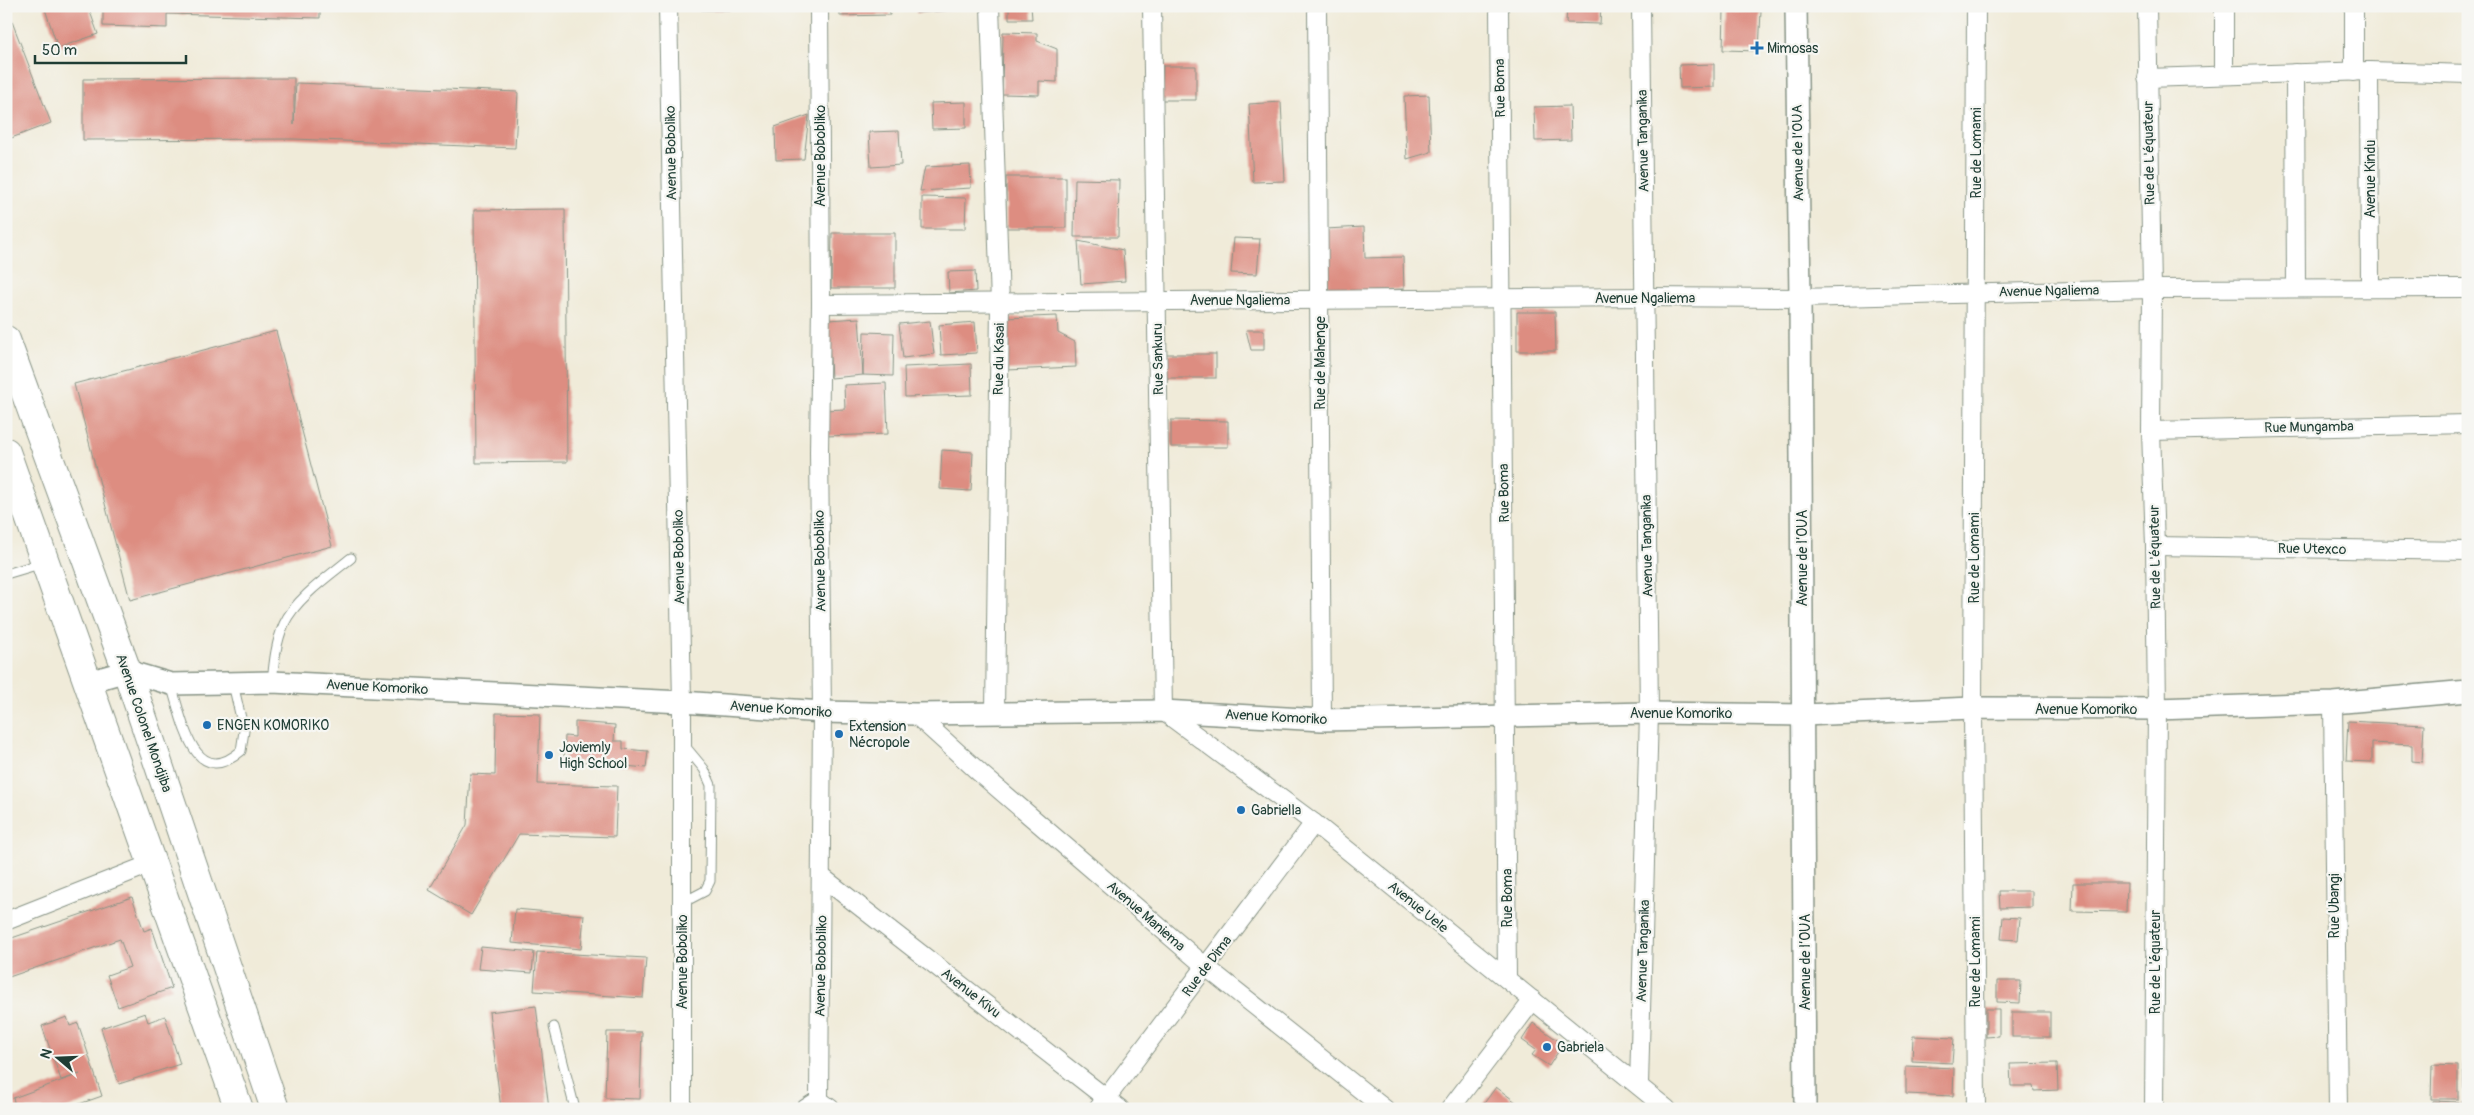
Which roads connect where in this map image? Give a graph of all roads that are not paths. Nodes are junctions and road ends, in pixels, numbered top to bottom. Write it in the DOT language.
graph roads {
  1 [pos="668,6"];
  2 [pos="819,6"];
  3 [pos="990,6"];
  4 [pos="1152,6"];
  5 [pos="1317,6"];
  6 [pos="1499,6"];
  7 [pos="1641,6"];
  8 [pos="1796,6"];
  9 [pos="1976,6"];
  10 [pos="2147,6"];
  11 [pos="2224,6"];
  12 [pos="2354,6"];
  13 [pos="2362,71"];
  14 [pos="2295,73"];
  15 [pos="2468,74"];
  16 [pos="2224,75"];
  17 [pos="2147,78"];
  18 [pos="2370,287"];
  19 [pos="2296,288"];
  20 [pos="2468,288"];
  21 [pos="2152,289"];
  22 [pos="1976,293"];
  23 [pos="1645,297"];
  24 [pos="1800,298"];
  25 [pos="1319,299"];
  26 [pos="1502,300"];
  27 [pos="1157,301"];
  28 [pos="821,304"];
  29 [pos="1000,304"];
  30 [pos="6,340"];
  31 [pos="2468,424"];
  32 [pos="2151,431"];
  33 [pos="6,452"];
  34 [pos="2155,546"];
  35 [pos="2468,551"];
  36 [pos="351,558"];
  37 [pos="46,563"];
  38 [pos="6,574"];
  39 [pos="127,671"];
  40 [pos="88,682"];
  41 [pos="272,682"];
  42 [pos="171,684"];
  43 [pos="233,684"];
  44 [pos="2468,691"];
  45 [pos="682,702"];
  46 [pos="2333,704"];
  47 [pos="1973,708"];
  48 [pos="2157,709"];
  49 [pos="1163,711"];
  50 [pos="822,712"];
  51 [pos="995,712"];
  52 [pos="1649,712"];
  53 [pos="915,714"];
  54 [pos="1507,715"];
  55 [pos="1803,715"];
  56 [pos="1322,720"];
  57 [pos="682,743"];
  58 [pos="1314,823"];
  59 [pos="154,863"];
  60 [pos="822,877"];
  61 [pos="682,903"];
  62 [pos="6,921"];
  63 [pos="1206,968"];
  64 [pos="1507,979"];
  65 [pos="1533,1000"];
  66 [pos="554,1027"];
  67 [pos="1639,1085"];
  68 [pos="1108,1105"];
  69 [pos="818,1106"];
  70 [pos="239,1109"];
  71 [pos="275,1109"];
  72 [pos="575,1109"];
  73 [pos="682,1109"];
  74 [pos="1385,1109"];
  75 [pos="1450,1109"];
  76 [pos="1667,1109"];
  77 [pos="1805,1109"];
  78 [pos="1976,1109"];
  79 [pos="2154,1109"];
  80 [pos="2338,1109"];
  1 -- 45 [label="street, Avenue Boboliko"];
  2 -- 28 [label="street, Avenue Bobobliko"];
  3 -- 29 [label="street, Rue du Kasai"];
  4 -- 27 [label="street, Rue Sankuru"];
  5 -- 25 [label="street, Rue de Mahenge"];
  6 -- 26 [label="street, Rue Boma"];
  7 -- 23 [label="street, Avenue Tanganika"];
  8 -- 24 [label="street, Avenue de l’OUA"];
  9 -- 22 [label="street, Rue de Lomami"];
  10 -- 17 [label="street, Rue de L'équateur"];
  11 -- 16 [label="street"];
  12 -- 13 [label="street, Avenue Kindu"];
  13 -- 14 [label="street"];
  13 -- 15 [label="street"];
  13 -- 18 [label="street, Avenue Kindu"];
  14 -- 16 [label="street"];
  14 -- 19 [label="street"];
  16 -- 17 [label="street"];
  17 -- 21 [label="street, Rue de L'équateur"];
  18 -- 19 [label="street, Avenue Ngaliema"];
  18 -- 20 [label="street, Avenue Ngaliema"];
  19 -- 21 [label="street, Avenue Ngaliema"];
  21 -- 22 [label="street, Avenue Ngaliema"];
  21 -- 32 [label="street, Rue de L'équateur"];
  22 -- 24 [label="street, Avenue Ngaliema"];
  22 -- 47 [label="street, Rue de Lomami"];
  23 -- 24 [label="street, Avenue Ngaliema"];
  23 -- 26 [label="street, Avenue Ngaliema"];
  23 -- 52 [label="street, Avenue Tanganika"];
  24 -- 55 [label="street, Avenue de l’OUA"];
  25 -- 26 [label="street, Avenue Ngaliema"];
  25 -- 27 [label="street, Avenue Ngaliema"];
  25 -- 56 [label="street, Rue de Mahenge"];
  26 -- 54 [label="street, Rue Boma"];
  27 -- 29 [label="street, Avenue Ngaliema"];
  27 -- 49 [label="street, Rue Sankuru"];
  28 -- 29 [label="street, Avenue Ngaliema"];
  28 -- 50 [label="street, Avenue Bobobliko"];
  29 -- 51 [label="street, Rue du Kasai"];
  30 -- 39 [label="main road, Avenue Colonel Mondjiba"];
  31 -- 32 [label="street, Rue Mungamba"];
  32 -- 34 [label="street, Rue de L'équateur"];
  33 -- 37 [label="main road"];
  34 -- 35 [label="street, Rue Utexco"];
  34 -- 48 [label="street, Rue de L'équateur"];
  36 -- 41 [label="lane"];
  37 -- 38 [label="lane"];
  37 -- 40 [label="main road"];
  39 -- 40 [label="street"];
  39 -- 42 [label="street, Avenue Komoriko"];
  39 -- 71 [label="main road, Avenue Colonel Mondjiba"];
  40 -- 59 [label="main road"];
  41 -- 43 [label="street, Avenue Komoriko"];
  41 -- 45 [label="street, Avenue Komoriko"];
  42 -- 43 [label="street, Avenue Komoriko"];
  42 -- 43 [label="lane"];
  44 -- 46 [label="street, Avenue Komoriko"];
  45 -- 50 [label="street, Avenue Komoriko"];
  45 -- 57 [label="street, Avenue Boboliko"];
  46 -- 48 [label="street, Avenue Komoriko"];
  46 -- 80 [label="street, Rue Ubangi"];
  47 -- 48 [label="street, Avenue Komoriko"];
  47 -- 55 [label="street, Avenue Komoriko"];
  47 -- 78 [label="street, Rue de Lomami"];
  48 -- 79 [label="street, Rue de L'équateur"];
  49 -- 51 [label="street, Avenue Komoriko"];
  49 -- 56 [label="street, Avenue Komoriko"];
  49 -- 58 [label="street, Avenue Uele"];
  50 -- 53 [label="street, Avenue Komoriko"];
  50 -- 60 [label="street, Avenue Bobobliko"];
  51 -- 53 [label="street, Avenue Komoriko"];
  52 -- 54 [label="street, Avenue Komoriko"];
  52 -- 55 [label="street, Avenue Komoriko"];
  52 -- 67 [label="street, Avenue Tanganika"];
  53 -- 63 [label="street, Avenue Maniema"];
  54 -- 56 [label="street, Avenue Komoriko"];
  54 -- 64 [label="street, Rue Boma"];
  55 -- 77 [label="street, Avenue de l’OUA"];
  57 -- 61 [label="street, Avenue Boboliko"];
  57 -- 61 [label="lane"];
  58 -- 63 [label="street, Rue de Dima"];
  58 -- 64 [label="street, Avenue Uele"];
  59 -- 62 [label="street"];
  59 -- 70 [label="main road"];
  60 -- 68 [label="street, Avenue Kivu"];
  60 -- 69 [label="street, Avenue Bobobliko"];
  61 -- 73 [label="street, Avenue Boboliko"];
  63 -- 68 [label="street, Rue de Dima"];
  63 -- 74 [label="street, Avenue Maniema"];
  64 -- 65 [label="street, Avenue Uele"];
  65 -- 67 [label="street, Avenue Uele"];
  65 -- 75 [label="street"];
  66 -- 72 [label="lane"];
  67 -- 76 [label="street, Avenue Uele"];
}
